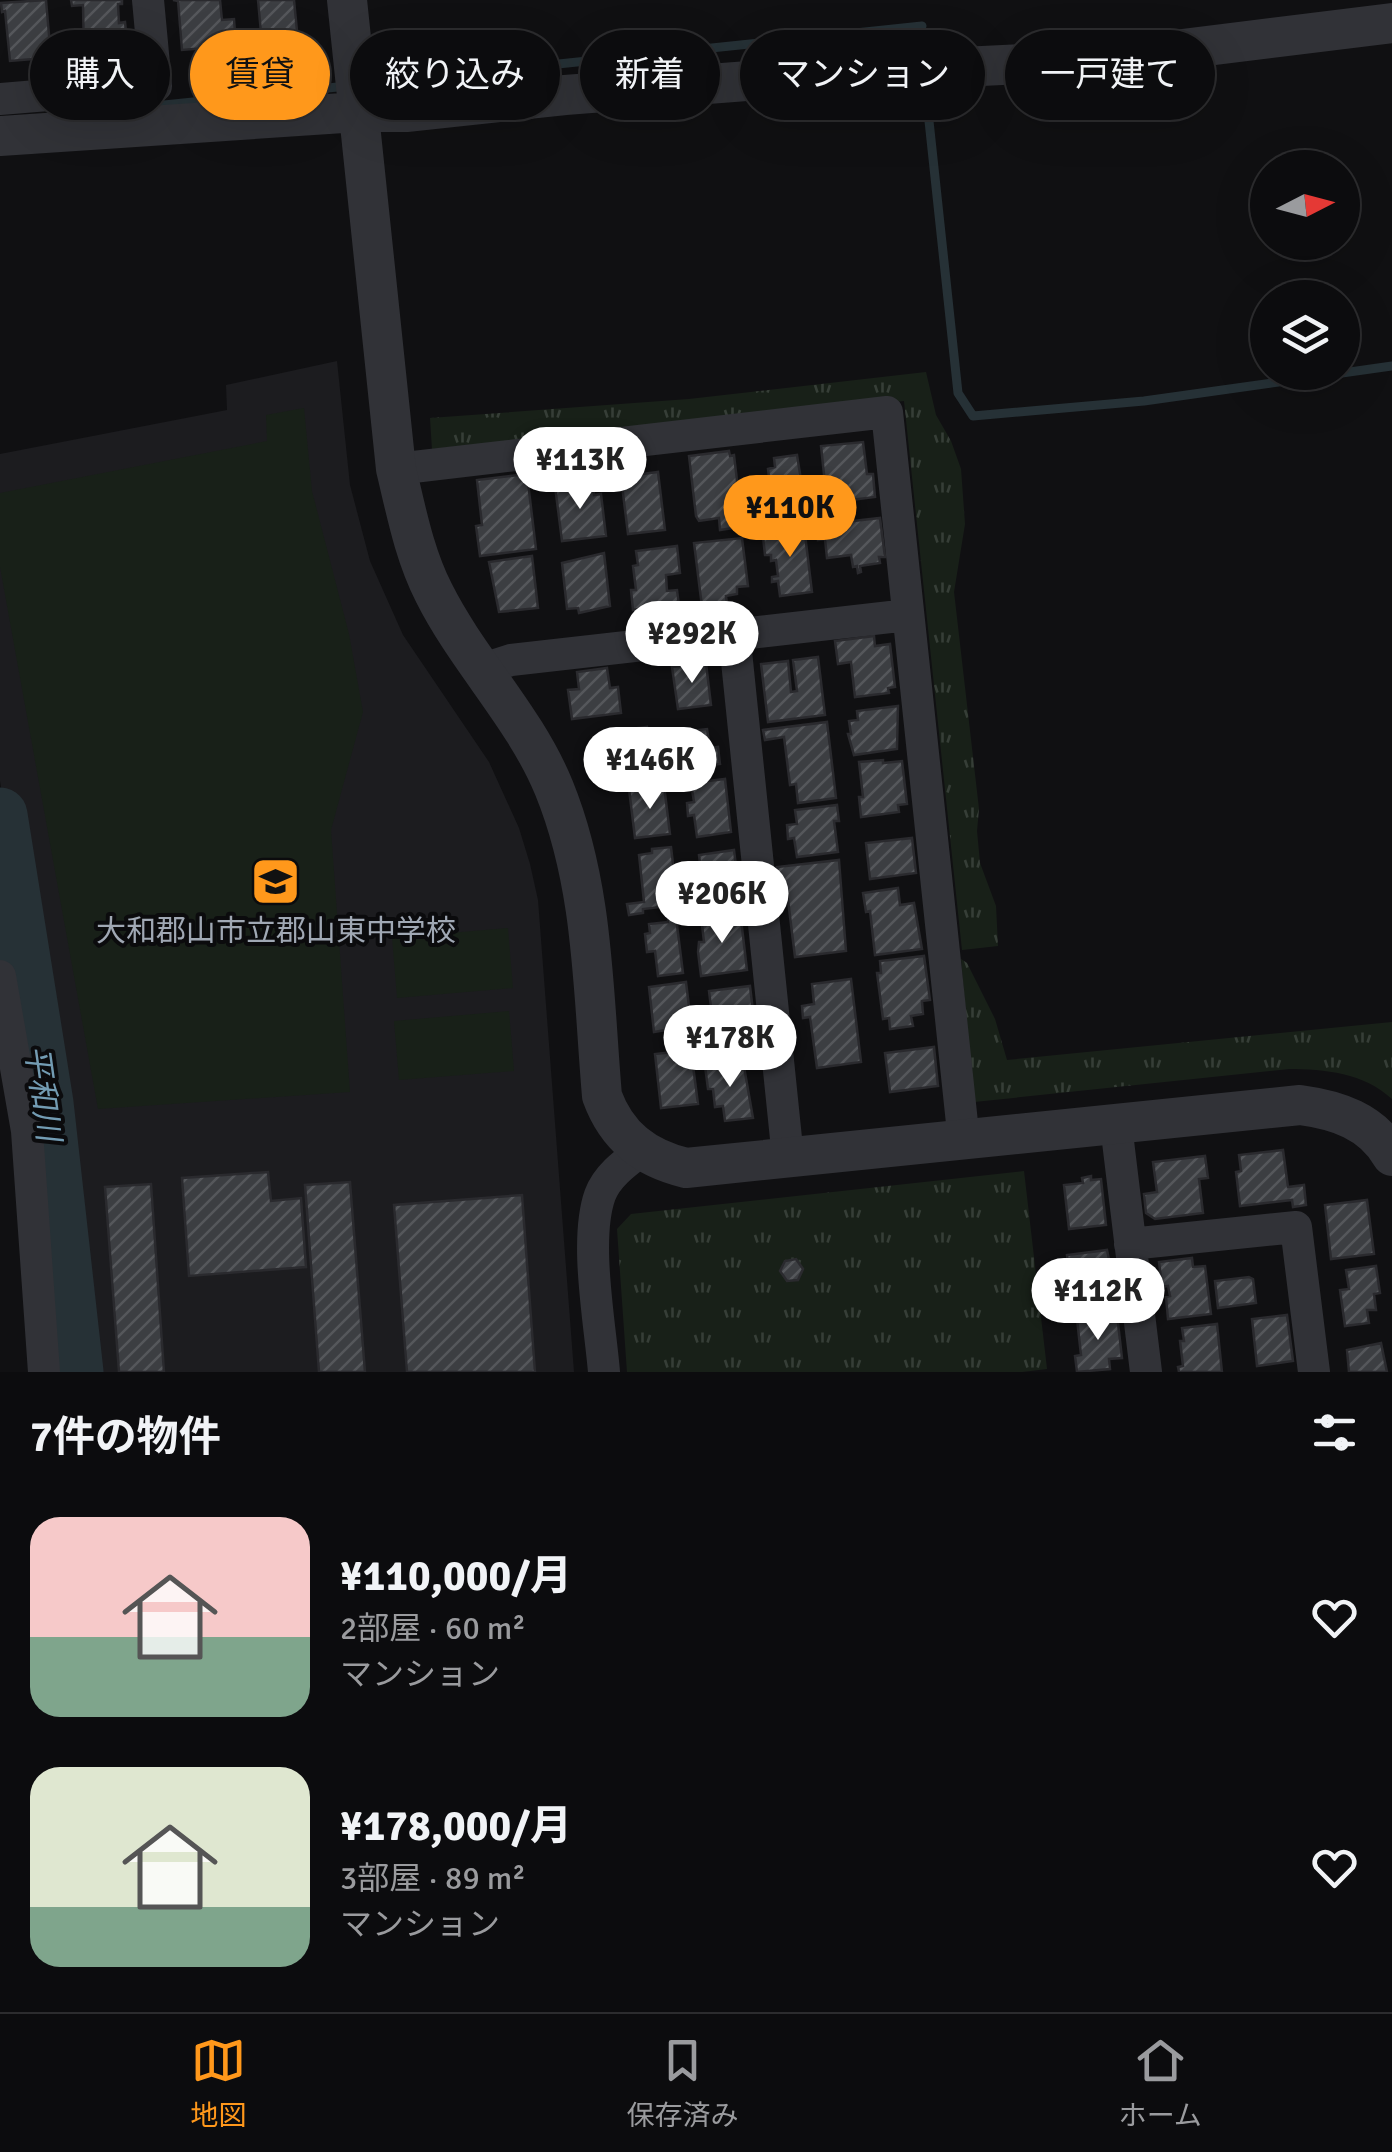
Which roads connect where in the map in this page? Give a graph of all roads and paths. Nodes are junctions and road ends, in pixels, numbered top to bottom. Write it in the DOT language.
graph roads {
  1 [pos="148,0"];
  2 [pos="347,0"];
  3 [pos="1392,23"];
  4 [pos="350,31"];
  5 [pos="560,95"];
  6 [pos="0,99"];
  7 [pos="350,113"];
  8 [pos="359,120"];
  9 [pos="0,136"];
  10 [pos="396,469"];
  11 [pos="908,616"];
  12 [pos="734,632"];
  13 [pos="480,670"];
  14 [pos="0,976"];
  15 [pos="1116,1125"];
  16 [pos="964,1142"];
  17 [pos="641,1151"];
  18 [pos="1392,1156"];
  19 [pos="788,1158"];
  20 [pos="1130,1244"];
  21 [pos="44,1372"];
  22 [pos="604,1372"];
  23 [pos="1146,1372"];
  24 [pos="1314,1372"];
  1 -- 6 [label="street"];
  2 -- 4 [label="street"];
  3 -- 5 [label="street"];
  7 -- 9 [label="street"];
  8 -- 10 [label="street"];
  10 -- 11 [label="street"];
  10 -- 13 [label="street"];
  11 -- 12 [label="street"];
  11 -- 16 [label="street"];
  12 -- 13 [label="street"];
  12 -- 19 [label="street"];
  13 -- 17 [label="street"];
  14 -- 21 [label="street"];
  15 -- 16 [label="street"];
  15 -- 18 [label="street"];
  15 -- 20 [label="street"];
  16 -- 19 [label="street"];
  17 -- 19 [label="street"];
  17 -- 22 [label="street"];
  20 -- 23 [label="street"];
  20 -- 24 [label="street"];
}
